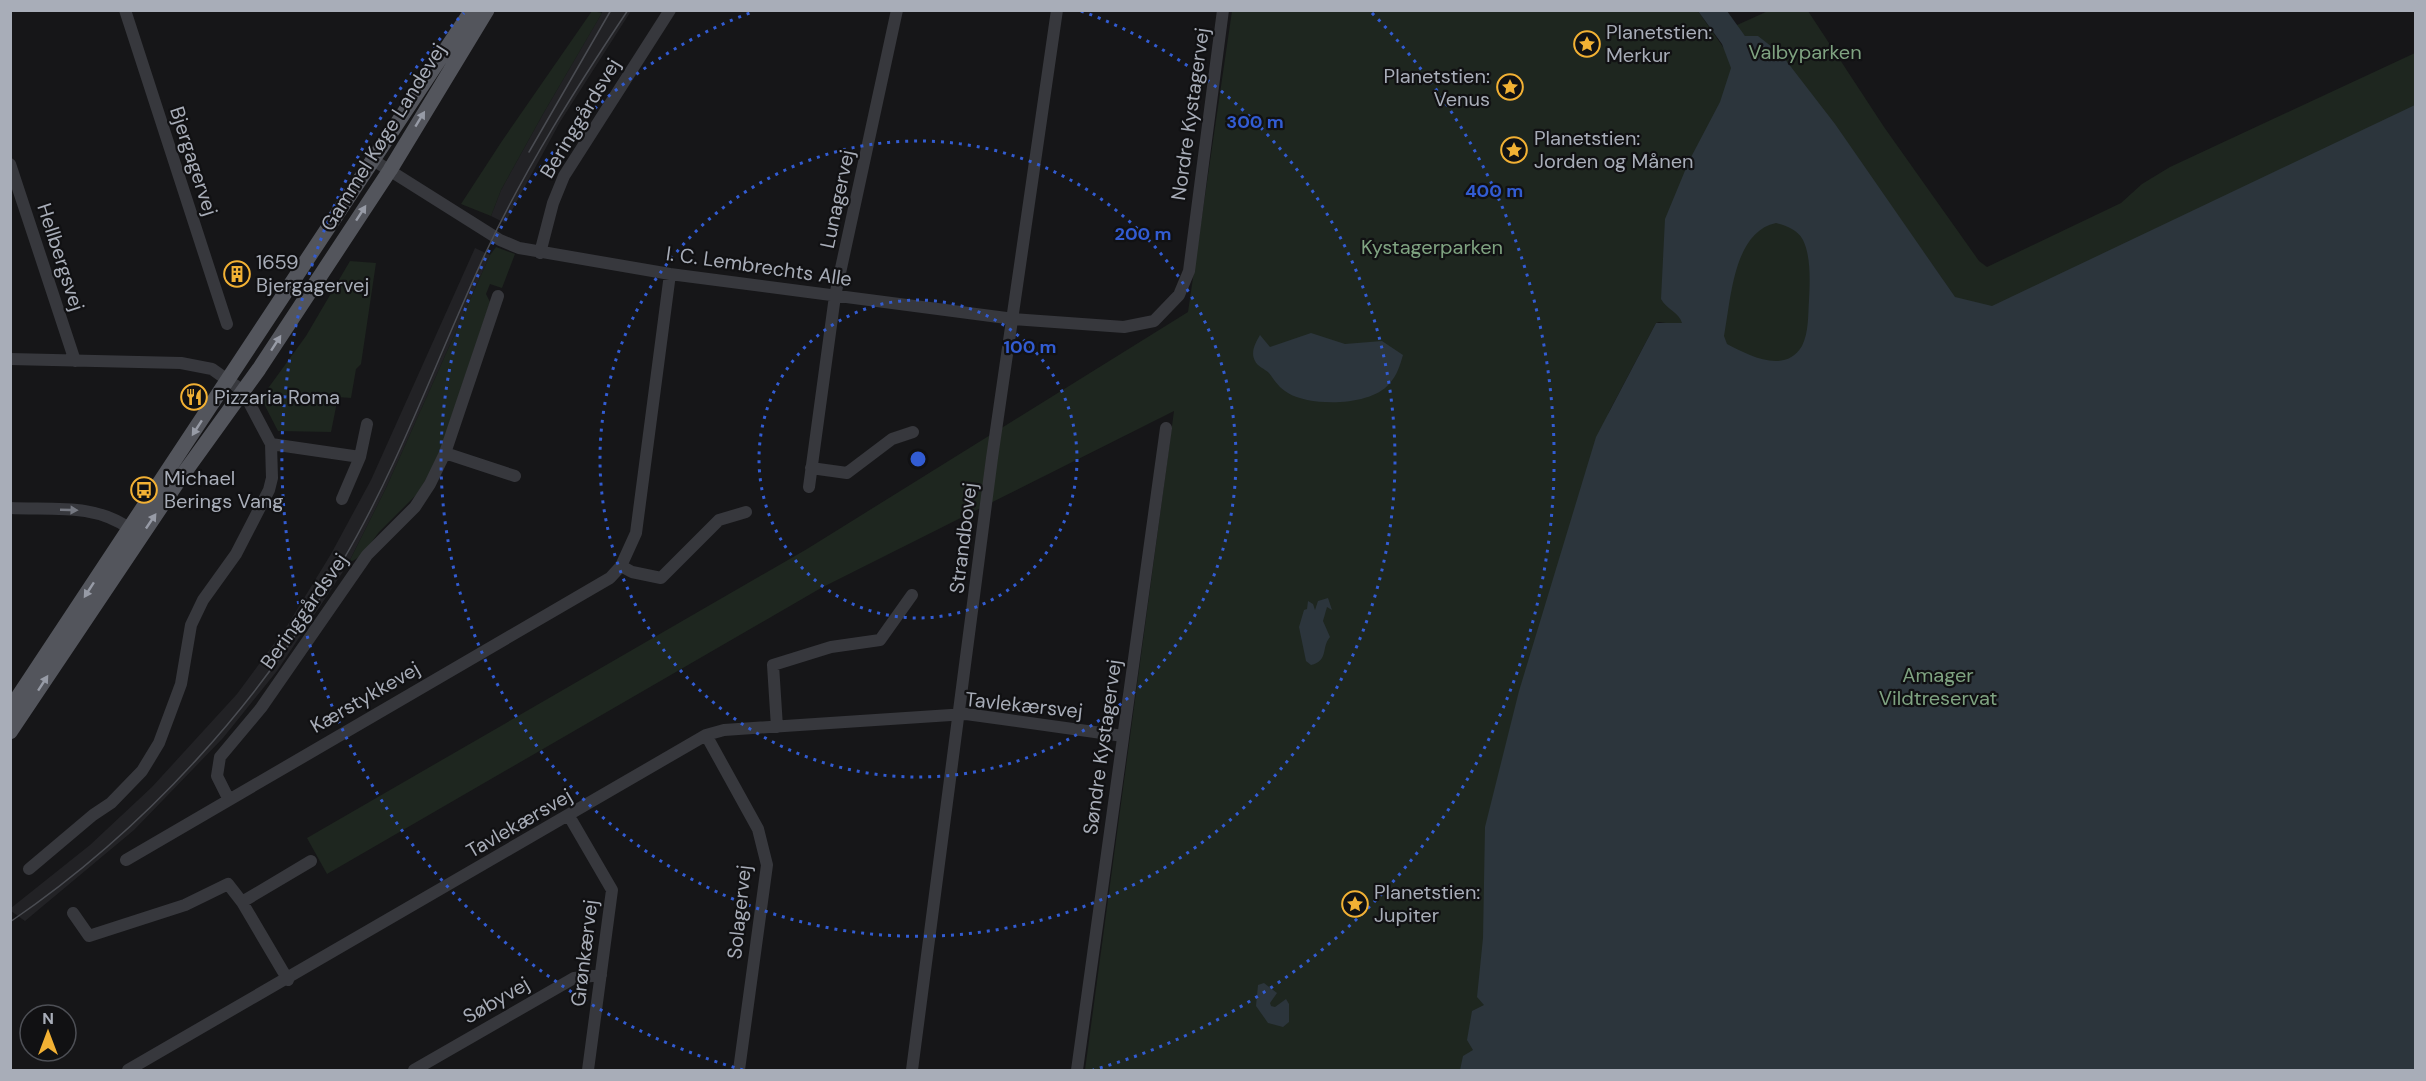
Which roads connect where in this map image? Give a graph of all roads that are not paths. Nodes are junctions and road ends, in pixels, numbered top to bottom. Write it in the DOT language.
graph roads {
  1 [pos="125,10"];
  2 [pos="472,10"];
  3 [pos="487,10"];
  4 [pos="670,10"];
  5 [pos="897,10"];
  6 [pos="1057,10"];
  7 [pos="1223,10"];
  8 [pos="373,160"];
  9 [pos="10,164"];
  10 [pos="390,170"];
  11 [pos="540,253"];
  12 [pos="670,274"];
  13 [pos="498,296"];
  14 [pos="836,296"];
  15 [pos="1014,319"];
  16 [pos="227,324"];
  17 [pos="10,359"];
  18 [pos="75,362"];
  19 [pos="229,379"];
  20 [pos="243,391"];
  21 [pos="367,424"];
  22 [pos="1166,428"];
  23 [pos="913,432"];
  24 [pos="271,444"];
  25 [pos="445,453"];
  26 [pos="360,457"];
  27 [pos="811,468"];
  28 [pos="515,476"];
  29 [pos="809,487"];
  30 [pos="342,499"];
  31 [pos="10,508"];
  32 [pos="746,512"];
  33 [pos="130,529"];
  34 [pos="621,566"];
  35 [pos="912,595"];
  36 [pos="10,709"];
  37 [pos="960,714"];
  38 [pos="777,727"];
  39 [pos="10,732"];
  40 [pos="706,735"];
  41 [pos="1123,736"];
  42 [pos="228,798"];
  43 [pos="569,816"];
  44 [pos="126,860"];
  45 [pos="311,861"];
  46 [pos="29,869"];
  47 [pos="242,902"];
  48 [pos="73,913"];
  49 [pos="601,975"];
  50 [pos="288,980"];
  51 [pos="128,1071"];
  52 [pos="414,1071"];
  53 [pos="588,1071"];
  54 [pos="739,1071"];
  55 [pos="912,1071"];
  56 [pos="1077,1071"];
  1 -- 16 [label="street, Bjergagervej"];
  2 -- 8 [label="main road, Gammel Køge Landevej"];
  10 -- 3 [label="main road, Gammel Køge Landevej, one-way"];
  4 -- 11 [label="street, Beringgårdsvej"];
  5 -- 14 [label="street, Lunagervej"];
  6 -- 15 [label="street, Strandbovej"];
  7 -- 15 [label="street, Nordre Kystagervej"];
  8 -- 10 [label="street, I. C. Lembrechts Alle"];
  8 -- 19 [label="main road, Gammel Køge Landevej"];
  9 -- 18 [label="street, Hellbergsvej"];
  10 -- 11 [label="street, I. C. Lembrechts Alle"];
  20 -- 10 [label="main road, Gammel Køge Landevej, one-way"];
  11 -- 12 [label="street, I. C. Lembrechts Alle"];
  12 -- 14 [label="street, I. C. Lembrechts Alle"];
  12 -- 34 [label="street, Kærstykkevej"];
  13 -- 25 [label="street, Beringgårdsvej"];
  14 -- 15 [label="street, I. C. Lembrechts Alle"];
  14 -- 27 [label="street, Lunagervej"];
  15 -- 37 [label="street, Strandbovej"];
  17 -- 18 [label="street"];
  18 -- 19 [label="street"];
  19 -- 20 [label="street"];
  19 -- 33 [label="main road, Gammel Køge Landevej, one-way"];
  20 -- 24 [label="street"];
  39 -- 20 [label="main road, Gammel Køge Landevej, one-way"];
  21 -- 26 [label="street"];
  22 -- 41 [label="street, Søndre Kystagervej"];
  23 -- 27 [label="street"];
  24 -- 26 [label="street"];
  24 -- 46 [label="street"];
  25 -- 28 [label="street"];
  25 -- 42 [label="street, Beringgårdsvej"];
  26 -- 30 [label="street"];
  27 -- 29 [label="street, Lunagervej"];
  31 -- 33 [label="street, one-way"];
  32 -- 34 [label="street"];
  33 -- 36 [label="main road, Gammel Køge Landevej, one-way"];
  34 -- 42 [label="street, Kærstykkevej"];
  35 -- 38 [label="street"];
  37 -- 38 [label="street, Tavlekærsvej"];
  37 -- 41 [label="street, Tavlekærsvej"];
  37 -- 55 [label="street, Strandbovej"];
  38 -- 40 [label="street, Tavlekærsvej"];
  40 -- 43 [label="street, Tavlekærsvej"];
  40 -- 54 [label="street, Solagervej"];
  41 -- 56 [label="street, Søndre Kystagervej"];
  42 -- 44 [label="street, Kærstykkevej"];
  43 -- 49 [label="street, Grønkærvej"];
  43 -- 50 [label="street, Tavlekærsvej"];
  45 -- 47 [label="street"];
  47 -- 48 [label="street"];
  47 -- 50 [label="street"];
  49 -- 52 [label="street, Søbyvej"];
  49 -- 53 [label="street, Grønkærvej"];
  50 -- 51 [label="street, Tavlekærsvej"];
}
